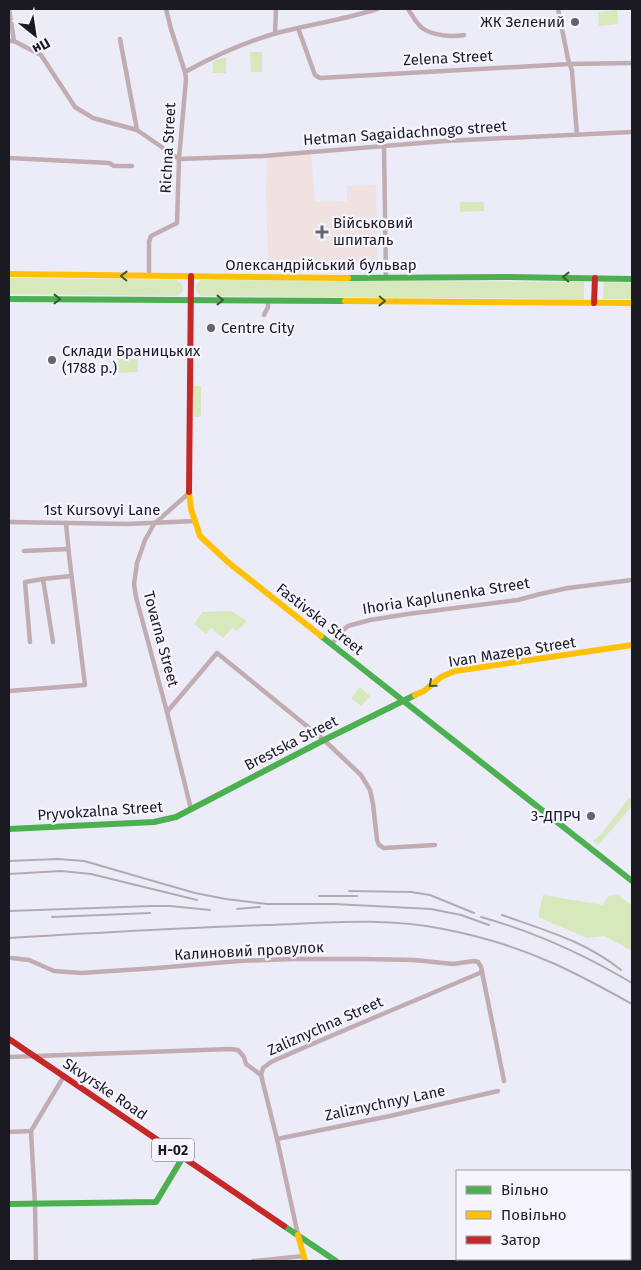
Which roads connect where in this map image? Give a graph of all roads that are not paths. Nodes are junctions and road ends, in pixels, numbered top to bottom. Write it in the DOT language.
graph roads {
  1 [pos="9,9"];
  2 [pos="166,9"];
  3 [pos="276,9"];
  4 [pos="377,9"];
  5 [pos="408,9"];
  6 [pos="558,9"];
  7 [pos="298,28"];
  8 [pos="276,33"];
  9 [pos="464,35"];
  10 [pos="120,39"];
  11 [pos="11,41"];
  12 [pos="632,63"];
  13 [pos="570,64"];
  14 [pos="185,72"];
  15 [pos="137,130"];
  16 [pos="632,132"];
  17 [pos="578,135"];
  18 [pos="384,146"];
  19 [pos="9,158"];
  20 [pos="179,159"];
  21 [pos="132,166"];
  22 [pos="9,274"];
  23 [pos="149,276"];
  24 [pos="190,276"];
  25 [pos="386,278"];
  26 [pos="595,278"];
  27 [pos="632,279"];
  28 [pos="9,299"];
  29 [pos="191,300"];
  30 [pos="268,300"];
  31 [pos="594,303"];
  32 [pos="632,303"];
  33 [pos="264,315"];
  34 [pos="189,492"];
  35 [pos="195,521"];
  36 [pos="9,522"];
  37 [pos="66,523"];
  38 [pos="154,524"];
  39 [pos="68,549"];
  40 [pos="24,552"];
  41 [pos="71,576"];
  42 [pos="43,580"];
  43 [pos="632,580"];
  44 [pos="30,642"];
  45 [pos="53,642"];
  46 [pos="332,644"];
  47 [pos="632,646"];
  48 [pos="9,691"];
  49 [pos="404,702"];
  50 [pos="167,712"];
  51 [pos="324,740"];
  52 [pos="191,809"];
  53 [pos="9,829"];
  54 [pos="436,845"];
  55 [pos="632,882"];
  56 [pos="12,958"];
  57 [pos="482,972"];
  58 [pos="9,1040"];
  59 [pos="32,1056"];
  60 [pos="9,1057"];
  61 [pos="261,1075"];
  62 [pos="64,1076"];
  63 [pos="504,1081"];
  64 [pos="498,1091"];
  65 [pos="31,1131"];
  66 [pos="9,1132"];
  67 [pos="277,1139"];
  68 [pos="183,1157"];
  69 [pos="9,1204"];
  70 [pos="35,1204"];
  71 [pos="298,1235"];
  72 [pos="304,1259"];
  73 [pos="36,1261"];
  74 [pos="253,1261"];
  75 [pos="336,1261"];
  1 -- 11 [label="street"];
  2 -- 14 [label="street, Richna Street"];
  3 -- 8 [label="street"];
  4 -- 7 [label="street"];
  5 -- 9 [label="street"];
  6 -- 13 [label="street"];
  7 -- 8 [label="street"];
  7 -- 13 [label="street, Zelena Street"];
  8 -- 14 [label="street"];
  10 -- 15 [label="street"];
  11 -- 15 [label="street"];
  12 -- 13 [label="street, Zelena Street"];
  13 -- 17 [label="street"];
  14 -- 20 [label="street, Richna Street"];
  15 -- 20 [label="street"];
  16 -- 17 [label="street, Hetman Sagaidachnogo street"];
  17 -- 18 [label="street, Hetman Sagaidachnogo street"];
  18 -- 20 [label="street, Hetman Sagaidachnogo street"];
  18 -- 25 [label="street"];
  19 -- 21 [label="street"];
  20 -- 23 [label="street, Richna Street"];
  23 -- 22 [label="street, Олександрійський бульвар, one-way"];
  23 -- 24 [label="street, Олександрійський бульвар"];
  24 -- 25 [label="street, Олександрійський бульвар"];
  24 -- 29 [label="street, Fastivska Street"];
  26 -- 25 [label="street, Олександрійський бульвар, one-way"];
  26 -- 27 [label="street, Олександрійський бульвар"];
  26 -- 31 [label="street"];
  28 -- 29 [label="street, one-way"];
  29 -- 30 [label="street, one-way"];
  29 -- 34 [label="street, Fastivska Street"];
  30 -- 31 [label="street, one-way"];
  30 -- 33 [label="street"];
  31 -- 32 [label="street"];
  34 -- 35 [label="street, Fastivska Street"];
  34 -- 38 [label="street, Tovarna Street"];
  35 -- 38 [label="street, 1st Kursovyi Lane"];
  35 -- 46 [label="street, Fastivska Street"];
  36 -- 37 [label="street, 1st Kursovyi Lane"];
  37 -- 38 [label="street, 1st Kursovyi Lane"];
  37 -- 39 [label="street"];
  38 -- 50 [label="street, Tovarna Street"];
  39 -- 40 [label="street"];
  39 -- 41 [label="street"];
  41 -- 42 [label="street"];
  41 -- 48 [label="street"];
  42 -- 44 [label="street"];
  42 -- 45 [label="street"];
  43 -- 46 [label="street, Ihoria Kaplunenka Street"];
  46 -- 49 [label="street, Fastivska Street"];
  47 -- 49 [label="street, Ivan Mazepa Street, one-way"];
  49 -- 51 [label="street, Brestska Street"];
  49 -- 55 [label="street, Fastivska Street"];
  50 -- 51 [label="street"];
  50 -- 52 [label="street, Tovarna Street"];
  51 -- 52 [label="street, Brestska Street"];
  51 -- 54 [label="street"];
  52 -- 53 [label="street, Pryvokzalna Street"];
  56 -- 57 [label="street, Калиновий провулок"];
  57 -- 61 [label="street, Zaliznychna Street"];
  57 -- 63 [label="street"];
  58 -- 59 [label="street, Skvyrske Road / Н-02"];
  59 -- 60 [label="street, Zaliznychna Street"];
  59 -- 61 [label="street, Zaliznychna Street"];
  59 -- 62 [label="street, Skvyrske Road / Н-02"];
  61 -- 67 [label="street"];
  62 -- 65 [label="street"];
  62 -- 68 [label="street, Skvyrske Road / Н-02"];
  64 -- 67 [label="street, Zaliznychnyy Lane"];
  65 -- 66 [label="street"];
  65 -- 70 [label="street"];
  67 -- 71 [label="street"];
  68 -- 70 [label="street"];
  68 -- 71 [label="street, Skvyrske Road / Н-02"];
  69 -- 70 [label="street"];
  70 -- 73 [label="street"];
  71 -- 72 [label="street"];
  71 -- 75 [label="street, Skvyrske Road / Н-02"];
  72 -- 74 [label="street"];
}
